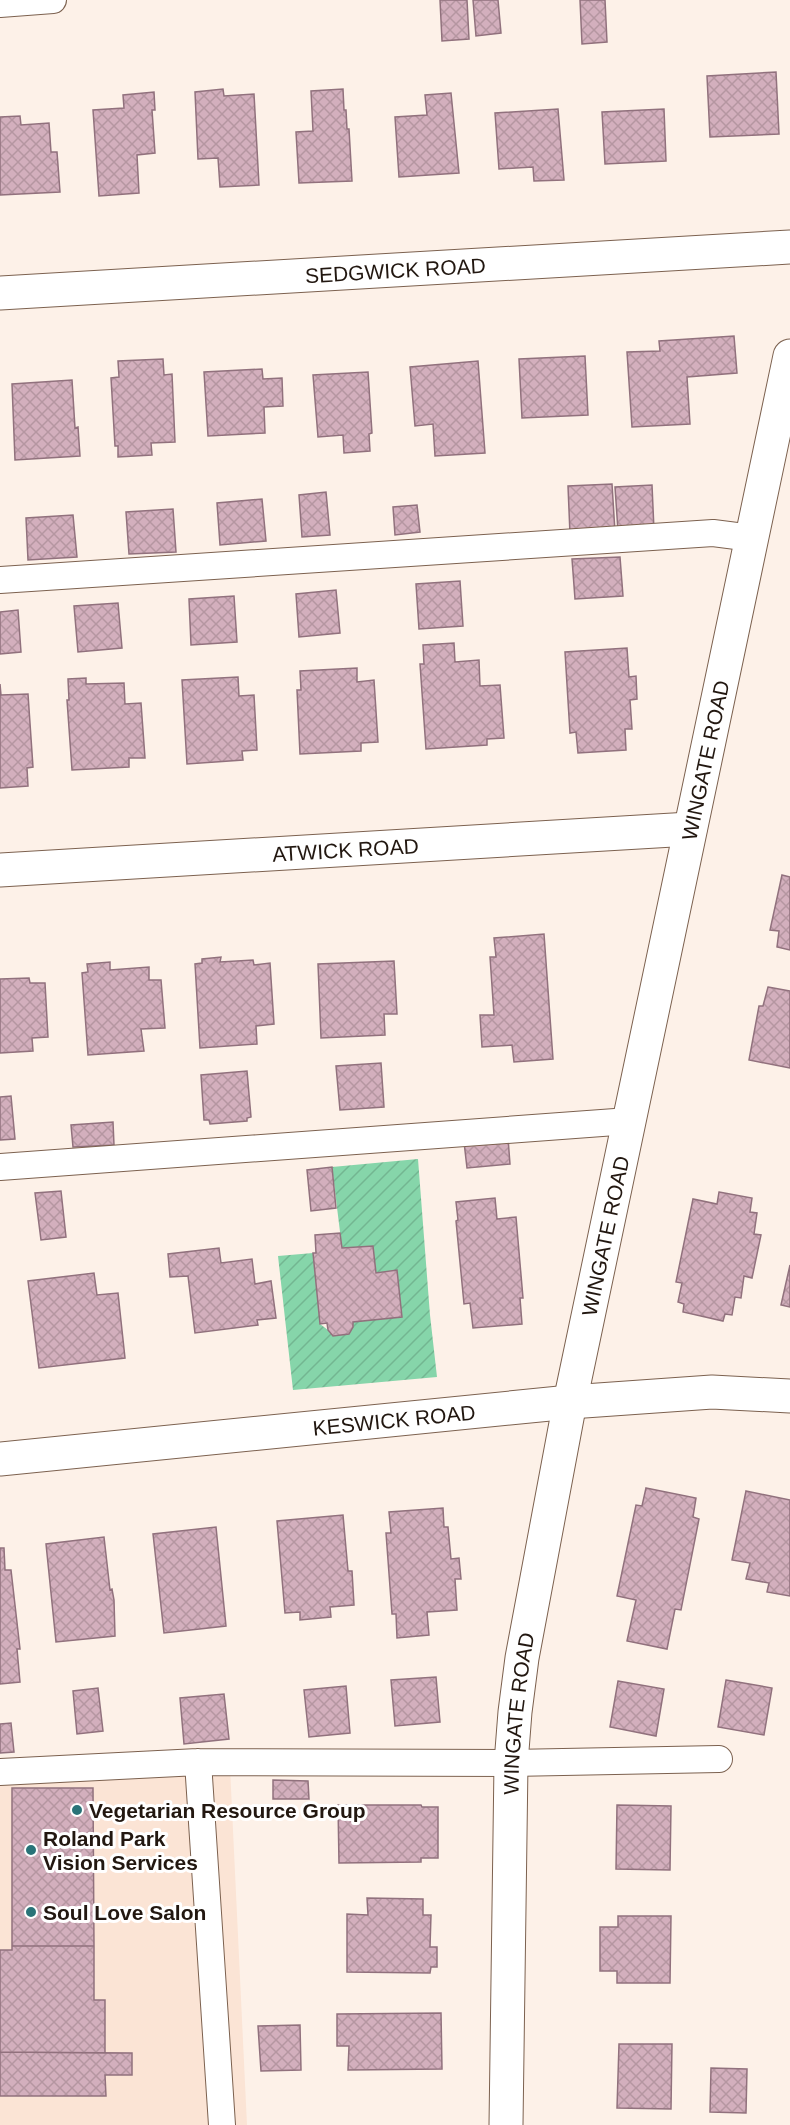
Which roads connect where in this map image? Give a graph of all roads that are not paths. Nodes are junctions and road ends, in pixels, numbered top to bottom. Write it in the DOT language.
graph roads {
  1 [pos="52,0"];
  2 [pos="0,4"];
  3 [pos="790,247"];
  4 [pos="0,293"];
  5 [pos="790,356"];
  6 [pos="752,538"];
  7 [pos="0,580"];
  8 [pos="690,829"];
  9 [pos="0,870"];
  10 [pos="629,1121"];
  11 [pos="0,1167"];
  12 [pos="790,1396"];
  13 [pos="570,1402"];
  14 [pos="0,1459"];
  15 [pos="719,1759"];
  16 [pos="198,1762"];
  17 [pos="511,1763"];
  18 [pos="0,1772"];
  19 [pos="222,2125"];
  20 [pos="506,2125"];
  1 -- 2 [label="lane"];
  3 -- 4 [label="street, SEDGWICK ROAD"];
  5 -- 6 [label="street, WINGATE ROAD"];
  6 -- 7 [label="lane"];
  6 -- 8 [label="street, WINGATE ROAD"];
  8 -- 9 [label="street, ATWICK ROAD"];
  8 -- 10 [label="street, WINGATE ROAD"];
  10 -- 11 [label="lane"];
  10 -- 13 [label="street, WINGATE ROAD"];
  12 -- 13 [label="street, KESWICK ROAD"];
  13 -- 14 [label="street, KESWICK ROAD"];
  13 -- 17 [label="street, WINGATE ROAD"];
  15 -- 17 [label="lane"];
  16 -- 17 [label="lane"];
  16 -- 18 [label="lane"];
  16 -- 19 [label="lane"];
  17 -- 20 [label="street, WINGATE ROAD"];
}
